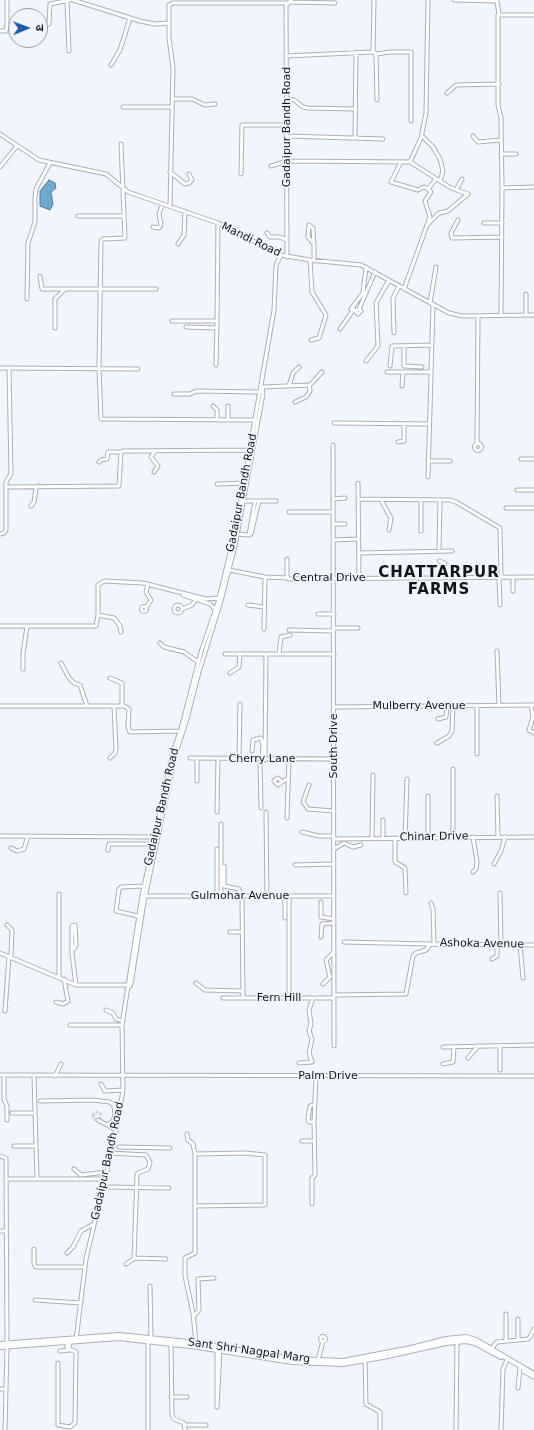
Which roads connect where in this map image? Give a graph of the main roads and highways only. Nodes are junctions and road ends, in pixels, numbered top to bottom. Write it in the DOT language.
graph roads {
  1 [pos="76,1340"];
  2 [pos="149,1340"];
  3 [pos="0,1344"];
  4 [pos="7,1345"];
  5 [pos="0,1347"];
  6 [pos="490,1350"];
  7 [pos="365,1359"];
  8 [pos="534,1374"];
  9 [pos="534,1377"];
  1 -- 2 [label="main road, Sant Shri Nagpal Marg"];
  1 -- 4 [label="main road, Sant Shri Nagpal Marg"];
  1 -- 4 [label="main road, Sant Shri Nagpal Marg"];
  2 -- 7 [label="main road, Sant Shri Nagpal Marg"];
  2 -- 7 [label="main road, Sant Shri Nagpal Marg"];
  3 -- 4 [label="main road, Sant Shri Nagpal Marg"];
  4 -- 5 [label="main road, Sant Shri Nagpal Marg"];
  6 -- 7 [label="main road, Sant Shri Nagpal Marg"];
  6 -- 7 [label="main road, Sant Shri Nagpal Marg"];
  6 -- 8 [label="main road, Sant Shri Nagpal Marg"];
  6 -- 9 [label="main road, Sant Shri Nagpal Marg"];
}
